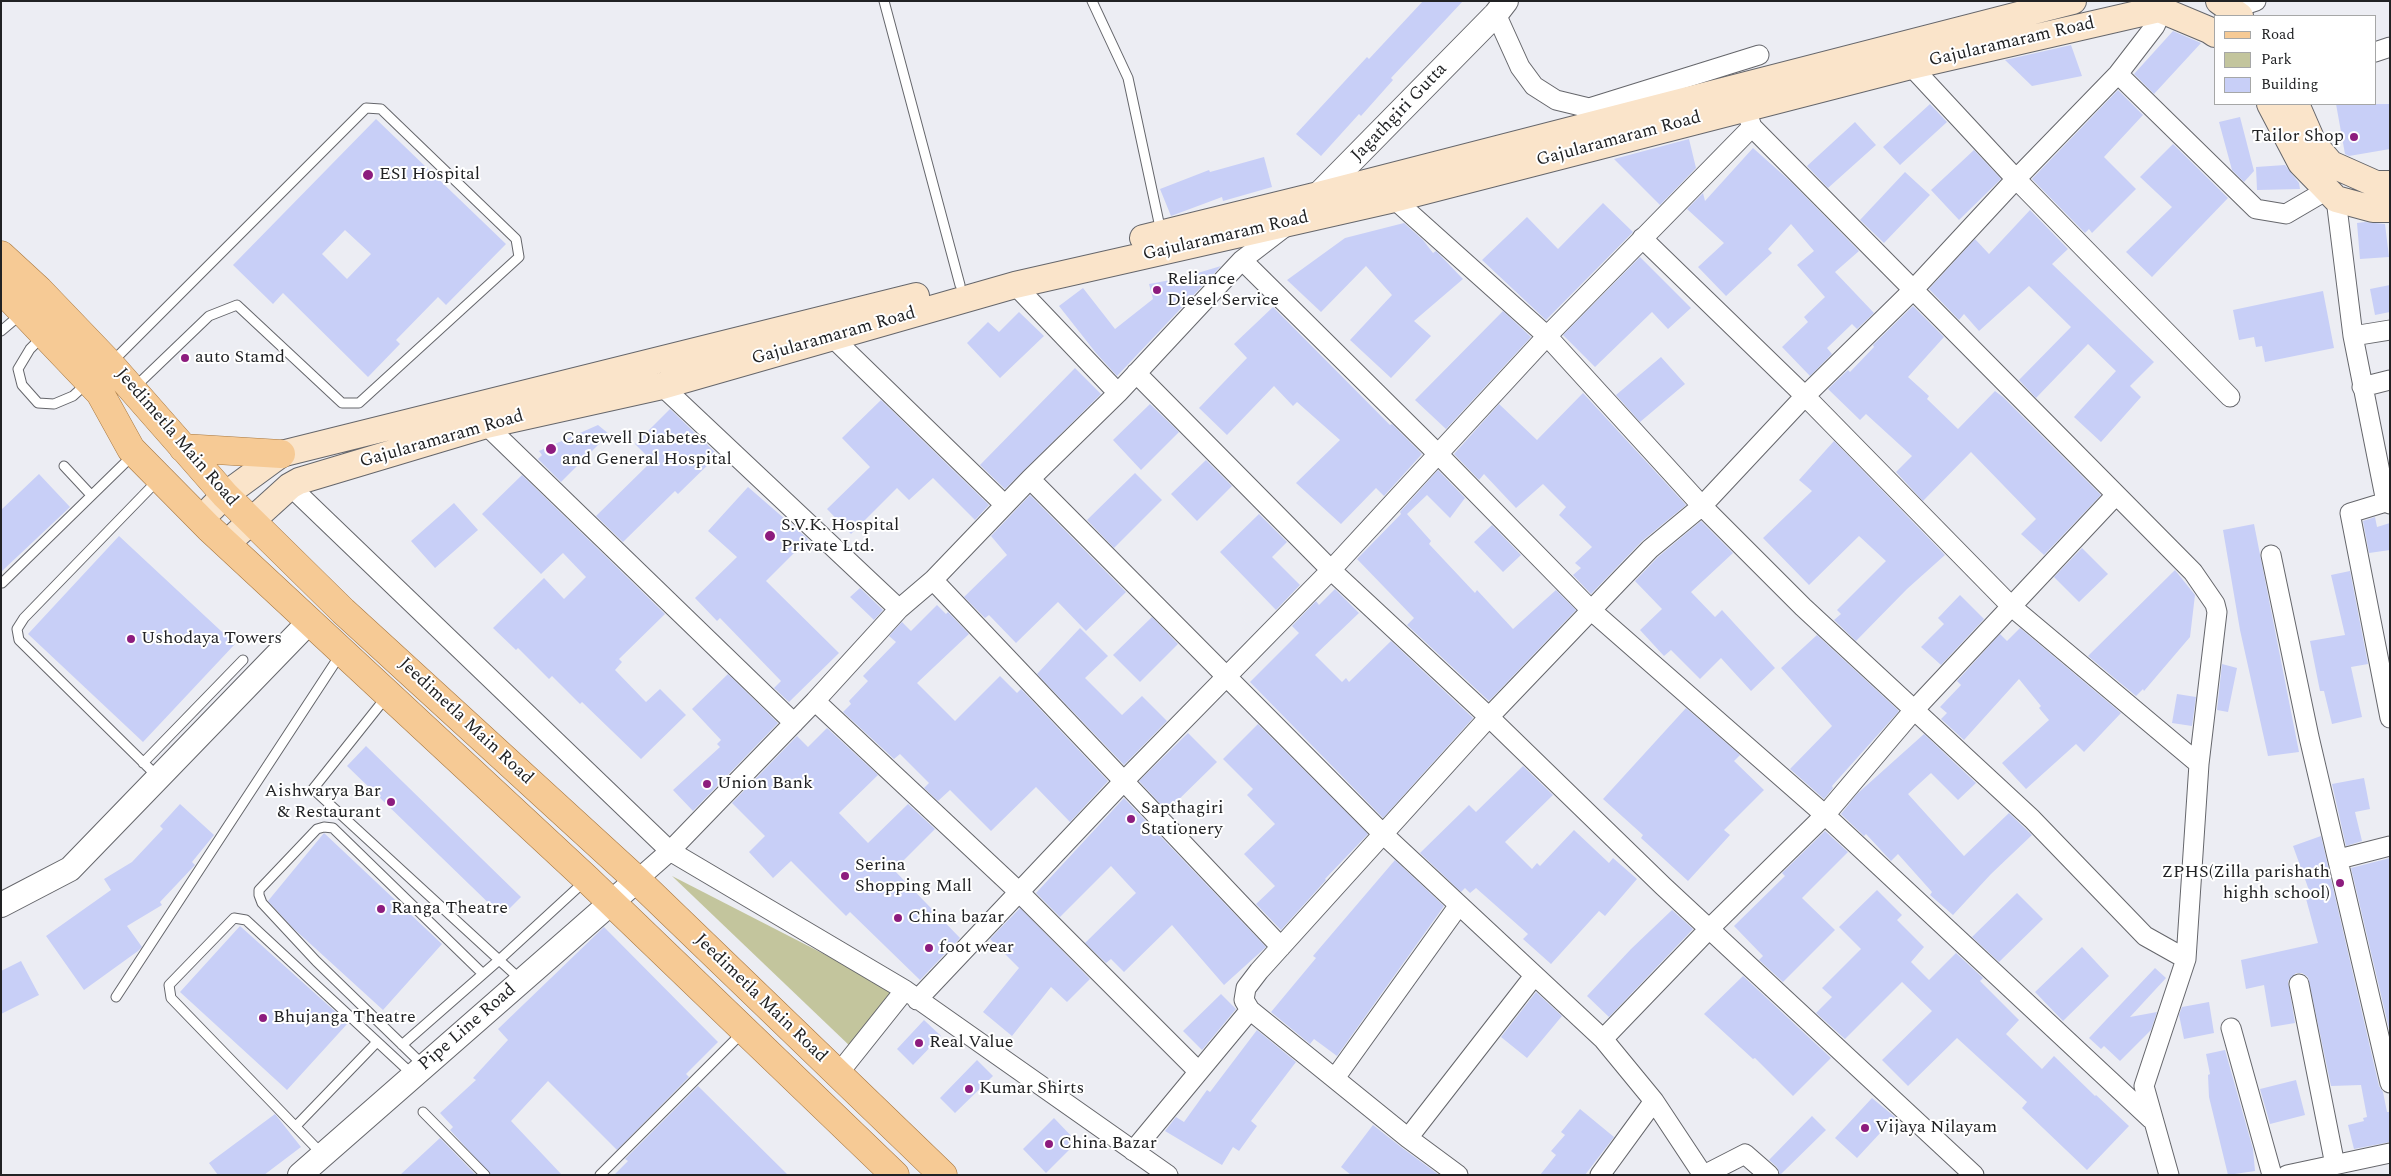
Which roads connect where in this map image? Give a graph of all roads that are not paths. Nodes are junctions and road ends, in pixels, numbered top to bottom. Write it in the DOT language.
graph roads {
  1 [pos="884,1"];
  2 [pos="1092,1"];
  3 [pos="2073,1"];
  4 [pos="1501,8"];
  5 [pos="2159,9"];
  6 [pos="2000,33"];
  7 [pos="2214,33"];
  8 [pos="2390,47"];
  9 [pos="2376,52"];
  10 [pos="1759,55"];
  11 [pos="1911,66"];
  12 [pos="2118,74"];
  13 [pos="2271,105"];
  14 [pos="2296,105"];
  15 [pos="1748,117"];
  16 [pos="2016,179"];
  17 [pos="2390,184"];
  18 [pos="2331,194"];
  19 [pos="1318,195"];
  20 [pos="1394,199"];
  21 [pos="2390,209"];
  22 [pos="1292,222"];
  23 [pos="1161,233"];
  24 [pos="1642,238"];
  25 [pos="1,255"];
  26 [pos="1242,260"];
  27 [pos="960,284"];
  28 [pos="1015,285"];
  29 [pos="1,289"];
  30 [pos="1913,290"];
  31 [pos="24,312"];
  32 [pos="1,330"];
  33 [pos="2390,330"];
  34 [pos="45,333"];
  35 [pos="1547,336"];
  36 [pos="2353,336"];
  37 [pos="833,338"];
  38 [pos="1136,373"];
  39 [pos="100,379"];
  40 [pos="2390,380"];
  41 [pos="662,386"];
  42 [pos="2362,387"];
  43 [pos="133,389"];
  44 [pos="1118,393"];
  45 [pos="1805,396"];
  46 [pos="2230,397"];
  47 [pos="486,425"];
  48 [pos="183,448"];
  49 [pos="2383,451"];
  50 [pos="135,453"];
  51 [pos="281,454"];
  52 [pos="1438,454"];
  53 [pos="64,466"];
  54 [pos="160,478"];
  55 [pos="1030,479"];
  56 [pos="290,486"];
  57 [pos="91,495"];
  58 [pos="2115,496"];
  59 [pos="218,502"];
  60 [pos="2388,503"];
  61 [pos="1005,505"];
  62 [pos="1702,506"];
  63 [pos="244,528"];
  64 [pos="2271,555"];
  65 [pos="1331,570"];
  66 [pos="933,580"];
  67 [pos="2,583"];
  68 [pos="2012,607"];
  69 [pos="899,609"];
  70 [pos="1592,611"];
  71 [pos="309,622"];
  72 [pos="342,653"];
  73 [pos="243,660"];
  74 [pos="1227,676"];
  75 [pos="389,694"];
  76 [pos="815,701"];
  77 [pos="1914,710"];
  78 [pos="1489,717"];
  79 [pos="2390,718"];
  80 [pos="794,723"];
  81 [pos="190,731"];
  82 [pos="2199,764"];
  83 [pos="465,766"];
  84 [pos="151,771"];
  85 [pos="1123,782"];
  86 [pos="1825,815"];
  87 [pos="1383,834"];
  88 [pos="2390,846"];
  89 [pos="670,851"];
  90 [pos="2338,860"];
  91 [pos="587,879"];
  92 [pos="636,880"];
  93 [pos="1019,892"];
  94 [pos="612,903"];
  95 [pos="1,904"];
  96 [pos="1459,906"];
  97 [pos="1709,929"];
  98 [pos="1281,947"];
  99 [pos="2186,959"];
  100 [pos="499,960"];
  101 [pos="483,974"];
  102 [pos="1534,976"];
  103 [pos="522,981"];
  104 [pos="2299,984"];
  105 [pos="911,995"];
  106 [pos="116,997"];
  107 [pos="1250,1010"];
  108 [pos="2231,1028"];
  109 [pos="746,1030"];
  110 [pos="1603,1039"];
  111 [pos="377,1042"];
  112 [pos="402,1045"];
  113 [pos="419,1071"];
  114 [pos="1198,1071"];
  115 [pos="838,1074"];
  116 [pos="1336,1078"];
  117 [pos="2390,1082"];
  118 [pos="1654,1101"];
  119 [pos="423,1112"];
  120 [pos="2151,1119"];
  121 [pos="296,1126"];
  122 [pos="1408,1138"];
  123 [pos="1133,1151"];
  124 [pos="2390,1153"];
  125 [pos="323,1155"];
  126 [pos="2335,1164"];
  127 [pos="1148,1169"];
  128 [pos="300,1175"];
  129 [pos="485,1175"];
  130 [pos="600,1175"];
  131 [pos="895,1175"];
  132 [pos="944,1175"];
  133 [pos="1168,1175"];
  134 [pos="1458,1175"];
  135 [pos="1600,1175"];
  136 [pos="1704,1175"];
  137 [pos="1769,1175"];
  138 [pos="1974,1175"];
  139 [pos="2169,1175"];
  140 [pos="2272,1175"];
  141 [pos="2287,1175"];
  1 -- 27 [label="lane"];
  2 -- 23 [label="lane"];
  3 -- 6 [label="main road, Gajularamaram Road"];
  4 -- 10 [label="street"];
  4 -- 19 [label="street, Jagathgiri Gutta"];
  5 -- 6 [label="main road, Gajularamaram Road"];
  5 -- 7 [label="main road"];
  5 -- 12 [label="street"];
  6 -- 11 [label="main road, Gajularamaram Road"];
  6 -- 19 [label="main road, Gajularamaram Road"];
  8 -- 9 [label="street"];
  11 -- 15 [label="main road, Gajularamaram Road"];
  11 -- 16 [label="street"];
  12 -- 16 [label="street"];
  12 -- 18 [label="street"];
  13 -- 18 [label="main road"];
  14 -- 17 [label="main road"];
  15 -- 20 [label="main road, Gajularamaram Road"];
  15 -- 24 [label="street"];
  15 -- 30 [label="street"];
  16 -- 30 [label="street"];
  16 -- 46 [label="street"];
  18 -- 21 [label="main road"];
  18 -- 36 [label="street"];
  19 -- 22 [label="street, Jagathgiri Gutta"];
  19 -- 23 [label="main road, Gajularamaram Road"];
  20 -- 22 [label="main road, Gajularamaram Road"];
  20 -- 35 [label="street"];
  22 -- 26 [label="street"];
  22 -- 28 [label="main road, Gajularamaram Road"];
  23 -- 27 [label="main road, Gajularamaram Road"];
  24 -- 35 [label="street"];
  24 -- 45 [label="street"];
  25 -- 39 [label="main road, Jeedimetla Main Road"];
  26 -- 38 [label="street"];
  26 -- 52 [label="street"];
  27 -- 51 [label="main road, Gajularamaram Road"];
  28 -- 37 [label="main road, Gajularamaram Road"];
  28 -- 44 [label="street"];
  29 -- 31 [label="main road, Jeedimetla Main Road"];
  30 -- 45 [label="street"];
  30 -- 58 [label="street"];
  31 -- 32 [label="lane"];
  31 -- 34 [label="main road, Jeedimetla Main Road"];
  33 -- 36 [label="street"];
  34 -- 39 [label="main road, Jeedimetla Main Road"];
  34 -- 39 [label="lane"];
  35 -- 52 [label="street"];
  35 -- 62 [label="street"];
  36 -- 42 [label="street"];
  37 -- 41 [label="main road, Gajularamaram Road"];
  37 -- 61 [label="street"];
  38 -- 44 [label="street"];
  38 -- 65 [label="street"];
  39 -- 43 [label="main road, Jeedimetla Main Road"];
  39 -- 43 [label="lane"];
  39 -- 50 [label="main road, Jeedimetla Main Road"];
  39 -- 59 [label="main road"];
  40 -- 42 [label="street"];
  41 -- 47 [label="main road, Gajularamaram Road"];
  41 -- 69 [label="street"];
  42 -- 49 [label="street"];
  43 -- 48 [label="main road, Jeedimetla Main Road"];
  44 -- 55 [label="street"];
  45 -- 62 [label="street"];
  45 -- 68 [label="street"];
  47 -- 56 [label="main road, Gajularamaram Road"];
  47 -- 80 [label="street"];
  48 -- 51 [label="main road"];
  48 -- 59 [label="main road, Jeedimetla Main Road"];
  49 -- 60 [label="street"];
  50 -- 54 [label="main road, Jeedimetla Main Road"];
  50 -- 57 [label="lane"];
  51 -- 59 [label="main road, Gajularamaram Road"];
  52 -- 65 [label="street"];
  52 -- 70 [label="street"];
  53 -- 57 [label="lane"];
  54 -- 71 [label="main road, Jeedimetla Main Road"];
  54 -- 84 [label="lane"];
  55 -- 61 [label="street"];
  55 -- 74 [label="street"];
  56 -- 63 [label="main road, Gajularamaram Road"];
  56 -- 89 [label="street"];
  57 -- 67 [label="lane"];
  58 -- 68 [label="street"];
  58 -- 82 [label="street"];
  59 -- 63 [label="main road, Jeedimetla Main Road"];
  60 -- 79 [label="street"];
  61 -- 66 [label="street"];
  62 -- 70 [label="street"];
  62 -- 77 [label="street"];
  63 -- 83 [label="main road"];
  63 -- 92 [label="main road, Jeedimetla Main Road"];
  64 -- 90 [label="street"];
  65 -- 74 [label="street"];
  65 -- 78 [label="street"];
  66 -- 69 [label="street"];
  66 -- 85 [label="street"];
  68 -- 77 [label="street"];
  68 -- 82 [label="street"];
  69 -- 76 [label="street"];
  70 -- 78 [label="street"];
  70 -- 86 [label="street"];
  71 -- 72 [label="main road, Jeedimetla Main Road"];
  71 -- 81 [label="street"];
  72 -- 75 [label="main road, Jeedimetla Main Road"];
  72 -- 106 [label="lane"];
  73 -- 81 [label="lane"];
  74 -- 85 [label="street"];
  74 -- 87 [label="street"];
  75 -- 83 [label="main road, Jeedimetla Main Road"];
  75 -- 100 [label="lane"];
  76 -- 80 [label="street"];
  76 -- 93 [label="street"];
  77 -- 86 [label="street"];
  77 -- 99 [label="street"];
  78 -- 87 [label="street"];
  78 -- 97 [label="street"];
  80 -- 89 [label="street"];
  81 -- 84 [label="street"];
  82 -- 99 [label="street"];
  83 -- 91 [label="main road, Jeedimetla Main Road"];
  84 -- 95 [label="street"];
  85 -- 93 [label="street"];
  85 -- 98 [label="street"];
  86 -- 97 [label="street"];
  86 -- 120 [label="street"];
  87 -- 96 [label="street"];
  87 -- 98 [label="street"];
  88 -- 90 [label="street"];
  89 -- 92 [label="street"];
  89 -- 105 [label="street"];
  90 -- 117 [label="street"];
  91 -- 94 [label="main road, Jeedimetla Main Road"];
  91 -- 100 [label="lane"];
  92 -- 94 [label="street, Pipe Line Road"];
  92 -- 115 [label="main road, Jeedimetla Main Road"];
  93 -- 105 [label="street"];
  93 -- 114 [label="street"];
  94 -- 103 [label="street, Pipe Line Road"];
  94 -- 109 [label="main road, Jeedimetla Main Road"];
  96 -- 102 [label="street"];
  96 -- 116 [label="street"];
  97 -- 110 [label="street"];
  97 -- 138 [label="street"];
  98 -- 107 [label="street"];
  99 -- 120 [label="street"];
  100 -- 101 [label="lane"];
  100 -- 103 [label="lane"];
  101 -- 112 [label="lane"];
  101 -- 112 [label="lane"];
  102 -- 110 [label="street"];
  102 -- 122 [label="street"];
  103 -- 113 [label="street, Pipe Line Road"];
  104 -- 126 [label="street"];
  105 -- 115 [label="street"];
  105 -- 123 [label="street"];
  107 -- 114 [label="street"];
  107 -- 116 [label="street"];
  108 -- 140 [label="street"];
  109 -- 130 [label="lane"];
  109 -- 131 [label="main road, Jeedimetla Main Road"];
  110 -- 118 [label="street"];
  111 -- 113 [label="lane"];
  111 -- 121 [label="lane"];
  111 -- 121 [label="lane"];
  112 -- 113 [label="lane"];
  113 -- 125 [label="street, Pipe Line Road"];
  114 -- 123 [label="street"];
  115 -- 132 [label="main road, Jeedimetla Main Road"];
  116 -- 122 [label="street"];
  118 -- 135 [label="street"];
  118 -- 136 [label="street"];
  119 -- 129 [label="lane"];
  120 -- 139 [label="street"];
  121 -- 125 [label="lane"];
  122 -- 134 [label="street"];
  123 -- 127 [label="street"];
  124 -- 126 [label="street"];
  125 -- 128 [label="street, Pipe Line Road"];
  126 -- 141 [label="street"];
  127 -- 133 [label="street"];
  136 -- 137 [label="street"];
}
